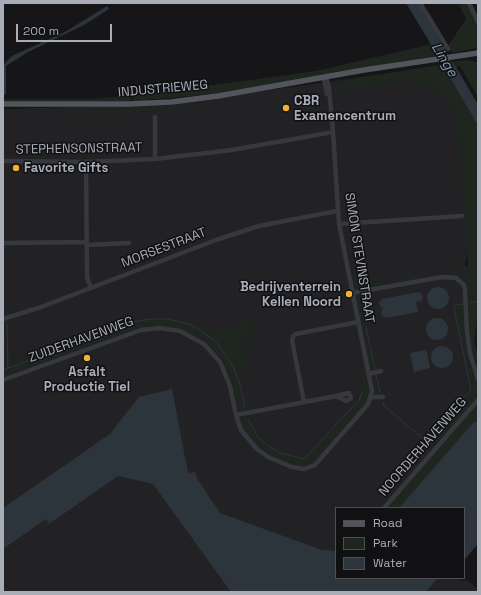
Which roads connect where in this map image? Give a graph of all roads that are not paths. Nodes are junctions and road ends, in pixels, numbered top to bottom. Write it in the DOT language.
graph roads {
  1 [pos="420,3"];
  2 [pos="468,3"];
  3 [pos="478,22"];
  4 [pos="448,50"];
  5 [pos="478,53"];
  6 [pos="325,79"];
  7 [pos="3,104"];
  8 [pos="54,105"];
  9 [pos="3,108"];
  10 [pos="155,117"];
  11 [pos="333,132"];
  12 [pos="155,159"];
  13 [pos="3,161"];
  14 [pos="86,162"];
  15 [pos="337,212"];
  16 [pos="462,216"];
  17 [pos="339,224"];
  18 [pos="3,243"];
  19 [pos="87,243"];
  20 [pos="129,243"];
  21 [pos="91,288"];
  22 [pos="352,294"];
  23 [pos="3,320"];
  24 [pos="358,322"];
  25 [pos="381,371"];
  26 [pos="368,374"];
  27 [pos="478,379"];
  28 [pos="3,380"];
  29 [pos="336,396"];
  30 [pos="371,397"];
  31 [pos="383,397"];
  32 [pos="478,400"];
  33 [pos="304,402"];
  34 [pos="236,415"];
  35 [pos="385,507"];
  1 -- 4 [label="street"];
  2 -- 3 [label="street"];
  5 -- 6 [label="main road, INDUSTRIEWEG"];
  6 -- 8 [label="main road, INDUSTRIEWEG"];
  6 -- 11 [label="street, SIMON STEVINSTRAAT"];
  7 -- 8 [label="main road, INDUSTRIEWEG"];
  8 -- 9 [label="main road, INDUSTRIEWEG"];
  10 -- 12 [label="street, STEPHENSONSTRAAT"];
  11 -- 12 [label="street, STEPHENSONSTRAAT"];
  11 -- 15 [label="street, SIMON STEVINSTRAAT"];
  12 -- 14 [label="street, STEPHENSONSTRAAT"];
  13 -- 14 [label="street, STEPHENSONSTRAAT"];
  14 -- 19 [label="street"];
  15 -- 17 [label="street, SIMON STEVINSTRAAT"];
  15 -- 21 [label="street, MORSESTRAAT"];
  16 -- 17 [label="street"];
  17 -- 22 [label="street, SIMON STEVINSTRAAT"];
  18 -- 19 [label="street"];
  19 -- 20 [label="street"];
  19 -- 21 [label="street"];
  21 -- 23 [label="street, MORSESTRAAT"];
  22 -- 24 [label="street, SIMON STEVINSTRAAT"];
  22 -- 27 [label="street"];
  24 -- 26 [label="street, SIMON STEVINSTRAAT"];
  24 -- 33 [label="street"];
  25 -- 26 [label="street"];
  26 -- 30 [label="street, SIMON STEVINSTRAAT"];
  28 -- 34 [label="street, ZUIDERHAVENWEG"];
  29 -- 33 [label="street"];
  30 -- 31 [label="street"];
  30 -- 34 [label="street, ZUIDERHAVENWEG"];
  32 -- 35 [label="street, NOORDERHAVENWEG"];
  33 -- 34 [label="street"];
}
